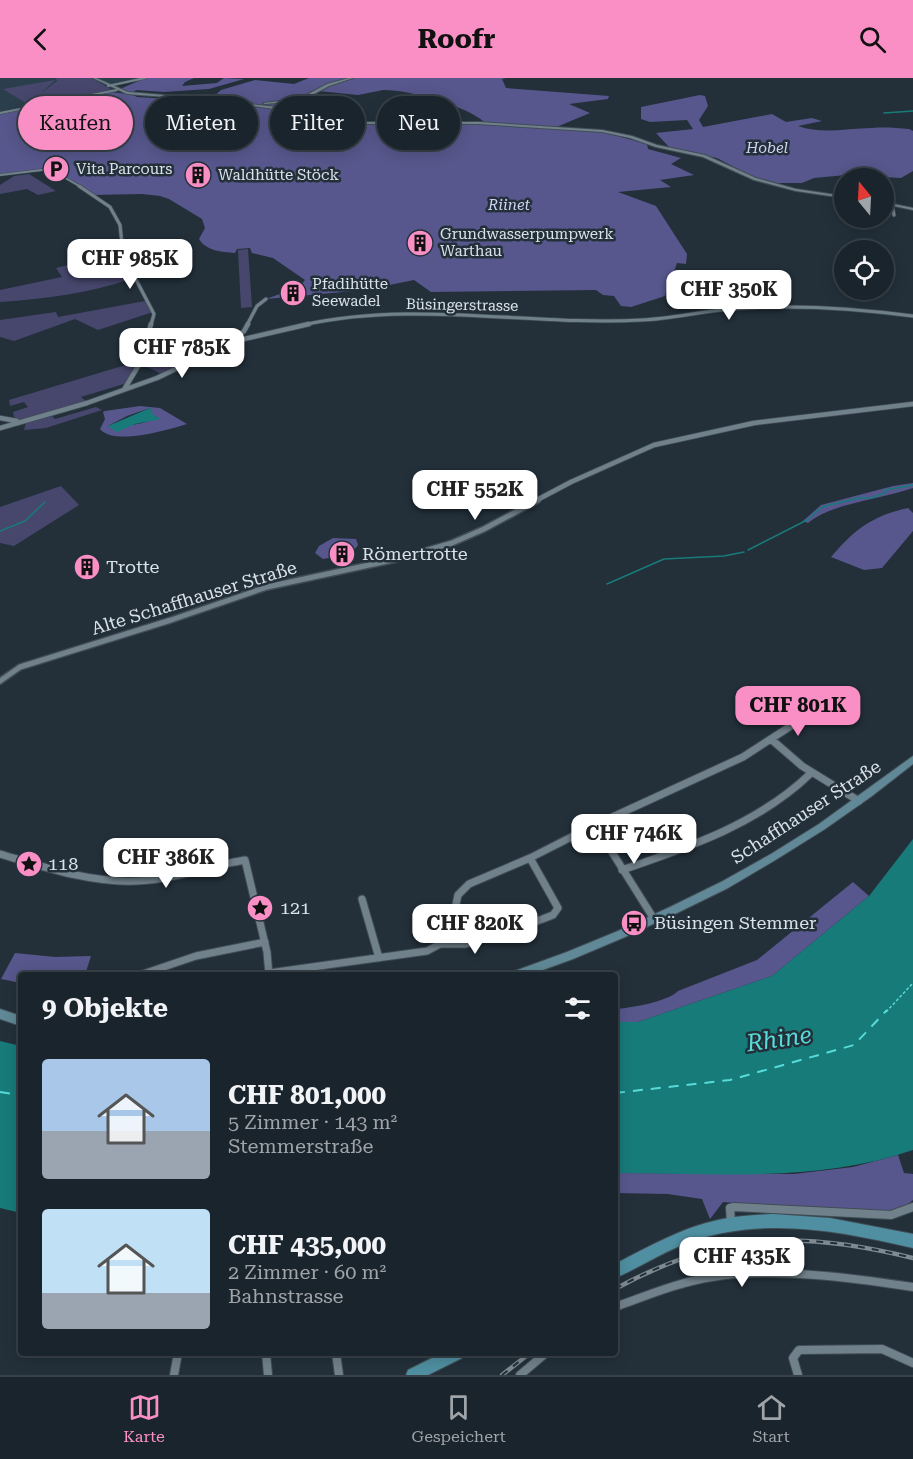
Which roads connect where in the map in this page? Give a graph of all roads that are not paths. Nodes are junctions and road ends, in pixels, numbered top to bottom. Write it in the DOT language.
graph roads {
  1 [pos="93,78"];
  2 [pos="145,78"];
  3 [pos="352,78"];
  4 [pos="108,86"];
  5 [pos="117,90"];
  6 [pos="172,96"];
  7 [pos="258,103"];
  8 [pos="258,106"];
  9 [pos="0,113"];
  10 [pos="0,175"];
  11 [pos="834,196"];
  12 [pos="894,205"];
  13 [pos="913,209"];
  14 [pos="266,299"];
  15 [pos="913,316"];
  16 [pos="231,342"];
  17 [pos="124,389"];
  18 [pos="913,404"];
  19 [pos="0,418"];
  20 [pos="18,422"];
  21 [pos="0,428"];
  22 [pos="0,681"];
  23 [pos="839,695"];
  24 [pos="772,740"];
  25 [pos="913,759"];
  26 [pos="810,774"];
  27 [pos="859,801"];
  28 [pos="595,825"];
  29 [pos="0,854"];
  30 [pos="530,858"];
  31 [pos="622,870"];
  32 [pos="362,899"];
  33 [pos="654,919"];
  34 [pos="532,923"];
  35 [pos="508,931"];
  36 [pos="265,942"];
  37 [pos="440,944"];
  38 [pos="379,958"];
  39 [pos="149,972"];
  40 [pos="269,972"];
  41 [pos="283,972"];
  42 [pos="524,972"];
  43 [pos="0,1014"];
  44 [pos="18,1020"];
  45 [pos="913,1207"];
  46 [pos="731,1224"];
  47 [pos="913,1241"];
  48 [pos="618,1270"];
  49 [pos="913,1287"];
  50 [pos="618,1306"];
  51 [pos="177,1356"];
  52 [pos="266,1356"];
  53 [pos="336,1356"];
  54 [pos="451,1356"];
  55 [pos="542,1356"];
  56 [pos="913,1363"];
  57 [pos="174,1375"];
  58 [pos="268,1375"];
  59 [pos="339,1375"];
  60 [pos="413,1375"];
  61 [pos="520,1375"];
  62 [pos="798,1375"];
  1 -- 4 [label="street"];
  2 -- 4 [label="street"];
  3 -- 7 [label="street"];
  4 -- 5 [label="street"];
  5 -- 6 [label="street"];
  5 -- 9 [label="street"];
  8 -- 11 [label="street"];
  10 -- 17 [label="street"];
  12 -- 13 [label="street"];
  14 -- 16 [label="street"];
  15 -- 16 [label="street, Büsingerstrasse"];
  16 -- 17 [label="street, Büsingerstrasse"];
  17 -- 20 [label="street, Büsingerstrasse"];
  18 -- 22 [label="street, Alte Schaffhauser Straße"];
  19 -- 20 [label="street"];
  20 -- 21 [label="street, Büsingerstrasse"];
  23 -- 24 [label="street"];
  24 -- 26 [label="street"];
  24 -- 28 [label="street"];
  25 -- 27 [label="main road, Schaffhauser Straße"];
  26 -- 27 [label="street"];
  26 -- 31 [label="street"];
  27 -- 33 [label="main road, Schaffhauser Straße"];
  28 -- 30 [label="street"];
  28 -- 31 [label="street"];
  29 -- 36 [label="street"];
  30 -- 34 [label="street"];
  30 -- 37 [label="street"];
  31 -- 33 [label="street"];
  32 -- 38 [label="street"];
  33 -- 42 [label="main road, Schaffhauser Straße"];
  35 -- 37 [label="street"];
  36 -- 39 [label="street"];
  36 -- 40 [label="street"];
  37 -- 38 [label="street"];
  38 -- 41 [label="street"];
  43 -- 44 [label="main road"];
  45 -- 46 [label="street"];
  46 -- 47 [label="main road"];
  46 -- 48 [label="main road"];
  49 -- 50 [label="street"];
  51 -- 57 [label="street"];
  52 -- 58 [label="street"];
  53 -- 59 [label="street"];
  54 -- 60 [label="main road"];
  55 -- 61 [label="street"];
  56 -- 62 [label="street"];
}
